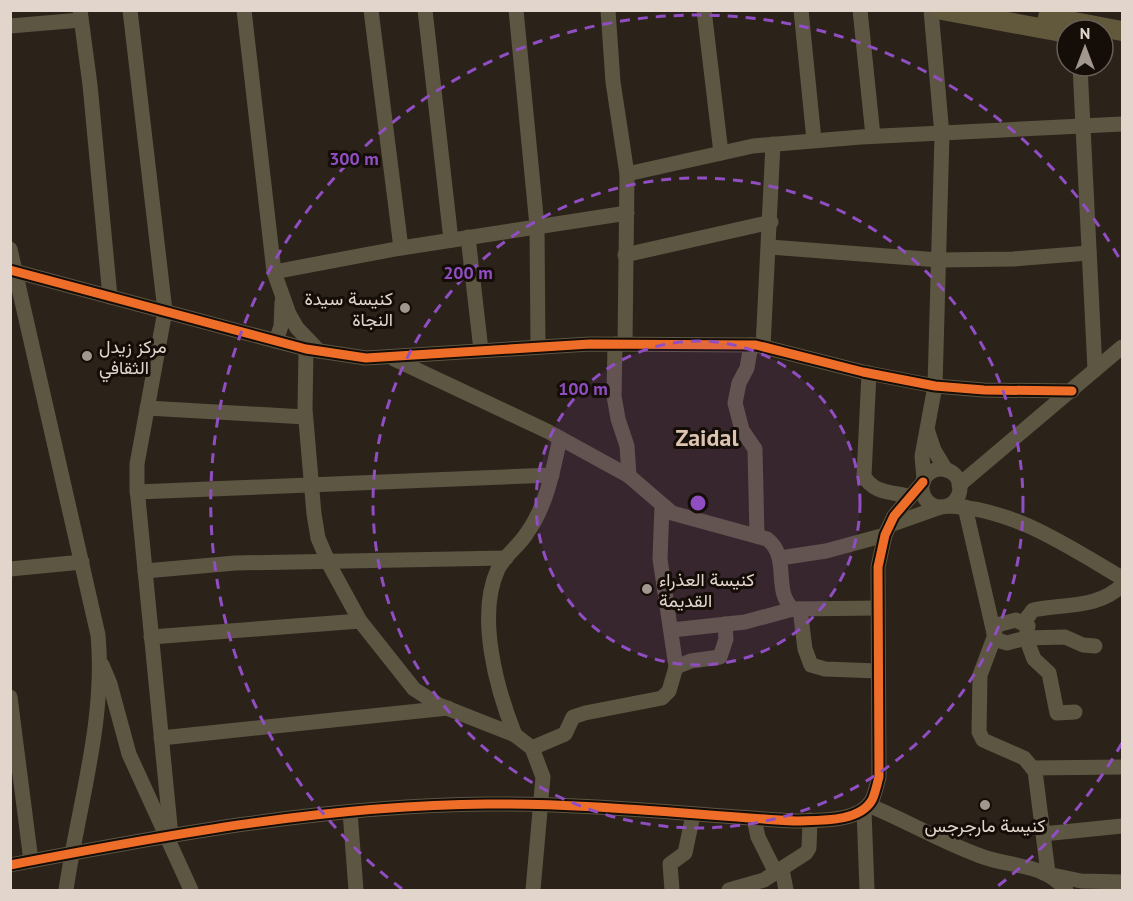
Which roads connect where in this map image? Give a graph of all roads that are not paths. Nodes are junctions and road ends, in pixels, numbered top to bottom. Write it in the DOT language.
graph roads {
  1 [pos="130,10"];
  2 [pos="244,10"];
  3 [pos="371,10"];
  4 [pos="425,10"];
  5 [pos="516,10"];
  6 [pos="608,10"];
  7 [pos="704,10"];
  8 [pos="801,10"];
  9 [pos="860,10"];
  10 [pos="931,10"];
  11 [pos="942,10"];
  12 [pos="1011,10"];
  13 [pos="81,15"];
  14 [pos="1055,19"];
  15 [pos="1055,21"];
  16 [pos="10,26"];
  17 [pos="1081,78"];
  18 [pos="1122,124"];
  19 [pos="1083,126"];
  20 [pos="941,132"];
  21 [pos="873,136"];
  22 [pos="814,140"];
  23 [pos="774,144"];
  24 [pos="721,153"];
  25 [pos="627,174"];
  26 [pos="627,213"];
  27 [pos="771,222"];
  28 [pos="537,226"];
  29 [pos="468,237"];
  30 [pos="451,240"];
  31 [pos="770,247"];
  32 [pos="400,248"];
  33 [pos="10,249"];
  34 [pos="1089,253"];
  35 [pos="625,255"];
  36 [pos="939,260"];
  37 [pos="13,271"];
  38 [pos="274,272"];
  39 [pos="282,296"];
  40 [pos="110,297"];
  41 [pos="165,311"];
  42 [pos="276,341"];
  43 [pos="620,344"];
  44 [pos="538,346"];
  45 [pos="757,346"];
  46 [pos="1122,347"];
  47 [pos="312,350"];
  48 [pos="481,350"];
  49 [pos="391,357"];
  50 [pos="1095,370"];
  51 [pos="869,374"];
  52 [pos="935,386"];
  53 [pos="1072,391"];
  54 [pos="147,408"];
  55 [pos="305,417"];
  56 [pos="926,428"];
  57 [pos="560,438"];
  58 [pos="982,467"];
  59 [pos="947,470"];
  60 [pos="552,475"];
  61 [pos="629,477"];
  62 [pos="923,481"];
  63 [pos="311,485"];
  64 [pos="959,488"];
  65 [pos="137,492"];
  66 [pos="908,496"];
  67 [pos="662,506"];
  68 [pos="944,506"];
  69 [pos="971,507"];
  70 [pos="887,530"];
  71 [pos="758,536"];
  72 [pos="506,558"];
  73 [pos="780,558"];
  74 [pos="327,560"];
  75 [pos="82,562"];
  76 [pos="10,569"];
  77 [pos="145,571"];
  78 [pos="1122,578"];
  79 [pos="1122,585"];
  80 [pos="878,608"];
  81 [pos="797,609"];
  82 [pos="360,621"];
  83 [pos="1024,622"];
  84 [pos="725,624"];
  85 [pos="672,630"];
  86 [pos="994,634"];
  87 [pos="151,637"];
  88 [pos="1026,638"];
  89 [pos="1095,646"];
  90 [pos="101,662"];
  91 [pos="676,667"];
  92 [pos="878,671"];
  93 [pos="10,697"];
  94 [pos="448,708"];
  95 [pos="1075,712"];
  96 [pos="515,735"];
  97 [pos="161,738"];
  98 [pos="532,748"];
  99 [pos="1122,767"];
  100 [pos="1032,768"];
  101 [pos="542,804"];
  102 [pos="866,807"];
  103 [pos="350,812"];
  104 [pos="693,815"];
  105 [pos="754,819"];
  106 [pos="810,820"];
  107 [pos="1122,826"];
  108 [pos="1043,834"];
  109 [pos="168,837"];
  110 [pos="72,853"];
  111 [pos="31,861"];
  112 [pos="10,865"];
  113 [pos="779,871"];
  114 [pos="1050,874"];
  115 [pos="1122,882"];
  116 [pos="187,887"];
  117 [pos="66,891"];
  118 [pos="356,891"];
  119 [pos="533,891"];
  120 [pos="672,891"];
  121 [pos="729,891"];
  122 [pos="786,891"];
  123 [pos="867,891"];
  124 [pos="1066,891"];
  1 -- 41 [label="street"];
  2 -- 38 [label="street"];
  3 -- 32 [label="street"];
  4 -- 30 [label="street"];
  5 -- 28 [label="street"];
  6 -- 25 [label="street"];
  7 -- 24 [label="street"];
  8 -- 22 [label="street"];
  9 -- 21 [label="street"];
  10 -- 20 [label="street"];
  11 -- 15 [label="main road"];
  12 -- 14 [label="main road"];
  13 -- 16 [label="street"];
  13 -- 40 [label="street"];
  17 -- 19 [label="street"];
  18 -- 19 [label="street"];
  19 -- 20 [label="street"];
  19 -- 34 [label="street"];
  20 -- 21 [label="street"];
  20 -- 36 [label="street"];
  21 -- 22 [label="street"];
  22 -- 23 [label="street"];
  23 -- 24 [label="street"];
  23 -- 27 [label="street"];
  24 -- 25 [label="street"];
  25 -- 26 [label="street"];
  26 -- 28 [label="street"];
  26 -- 35 [label="street"];
  27 -- 31 [label="street"];
  27 -- 35 [label="street"];
  28 -- 29 [label="street"];
  28 -- 44 [label="street"];
  29 -- 30 [label="street"];
  29 -- 48 [label="street"];
  30 -- 32 [label="street"];
  31 -- 36 [label="street"];
  31 -- 45 [label="street"];
  32 -- 38 [label="street"];
  33 -- 37 [label="street"];
  34 -- 36 [label="street"];
  34 -- 50 [label="street"];
  35 -- 43 [label="street"];
  36 -- 52 [label="street"];
  37 -- 40 [label="street"];
  37 -- 75 [label="street"];
  38 -- 39 [label="street"];
  39 -- 42 [label="street"];
  39 -- 47 [label="street"];
  40 -- 41 [label="street"];
  41 -- 42 [label="street"];
  41 -- 54 [label="street"];
  42 -- 47 [label="street"];
  43 -- 44 [label="street"];
  43 -- 45 [label="street"];
  43 -- 61 [label="street"];
  44 -- 48 [label="street"];
  45 -- 51 [label="street"];
  45 -- 71 [label="street"];
  46 -- 50 [label="street"];
  47 -- 49 [label="street"];
  47 -- 55 [label="street"];
  48 -- 49 [label="street"];
  49 -- 57 [label="street"];
  50 -- 53 [label="street"];
  51 -- 52 [label="street"];
  51 -- 66 [label="street"];
  52 -- 53 [label="street"];
  52 -- 56 [label="street"];
  53 -- 58 [label="street"];
  54 -- 55 [label="street"];
  54 -- 65 [label="street"];
  55 -- 63 [label="street"];
  56 -- 59 [label="street"];
  56 -- 62 [label="street"];
  57 -- 60 [label="street"];
  57 -- 61 [label="street"];
  58 -- 59 [label="street"];
  58 -- 64 [label="street"];
  59 -- 62 [label="street"];
  59 -- 64 [label="street"];
  60 -- 63 [label="street"];
  60 -- 72 [label="street"];
  61 -- 67 [label="street"];
  62 -- 66 [label="street"];
  62 -- 68 [label="street"];
  63 -- 65 [label="street"];
  63 -- 74 [label="street"];
  64 -- 68 [label="street"];
  64 -- 69 [label="street"];
  65 -- 77 [label="street"];
  66 -- 70 [label="street"];
  67 -- 71 [label="street"];
  67 -- 85 [label="street"];
  68 -- 69 [label="street"];
  68 -- 70 [label="street"];
  69 -- 78 [label="street"];
  69 -- 86 [label="street"];
  70 -- 73 [label="street"];
  70 -- 80 [label="street"];
  71 -- 73 [label="street"];
  72 -- 74 [label="street"];
  72 -- 96 [label="street"];
  73 -- 81 [label="street"];
  74 -- 77 [label="street"];
  74 -- 82 [label="street"];
  75 -- 76 [label="street"];
  75 -- 90 [label="street"];
  77 -- 87 [label="street"];
  79 -- 83 [label="street"];
  80 -- 81 [label="street"];
  80 -- 92 [label="street"];
  81 -- 84 [label="street"];
  81 -- 92 [label="street"];
  82 -- 87 [label="street"];
  82 -- 94 [label="street"];
  83 -- 86 [label="street"];
  83 -- 88 [label="street"];
  84 -- 85 [label="street"];
  84 -- 91 [label="street"];
  85 -- 91 [label="street"];
  86 -- 88 [label="street"];
  86 -- 100 [label="street"];
  87 -- 97 [label="street"];
  88 -- 89 [label="street"];
  88 -- 95 [label="street"];
  90 -- 109 [label="street"];
  90 -- 110 [label="street"];
  91 -- 98 [label="street"];
  92 -- 102 [label="street"];
  93 -- 111 [label="street"];
  94 -- 96 [label="street"];
  94 -- 97 [label="street"];
  96 -- 98 [label="street"];
  97 -- 109 [label="street"];
  98 -- 101 [label="street"];
  99 -- 100 [label="street"];
  100 -- 108 [label="street"];
  101 -- 103 [label="street"];
  101 -- 104 [label="street"];
  101 -- 119 [label="street"];
  102 -- 106 [label="street"];
  102 -- 114 [label="street"];
  102 -- 123 [label="street"];
  103 -- 109 [label="street"];
  103 -- 118 [label="street"];
  104 -- 105 [label="street"];
  104 -- 120 [label="street"];
  105 -- 106 [label="street"];
  105 -- 113 [label="street"];
  106 -- 113 [label="street"];
  107 -- 108 [label="street"];
  108 -- 114 [label="street"];
  109 -- 110 [label="street"];
  109 -- 116 [label="street"];
  110 -- 111 [label="street"];
  110 -- 117 [label="street"];
  111 -- 112 [label="street"];
  113 -- 121 [label="street"];
  113 -- 122 [label="street"];
  114 -- 115 [label="street"];
  114 -- 124 [label="street"];
}
